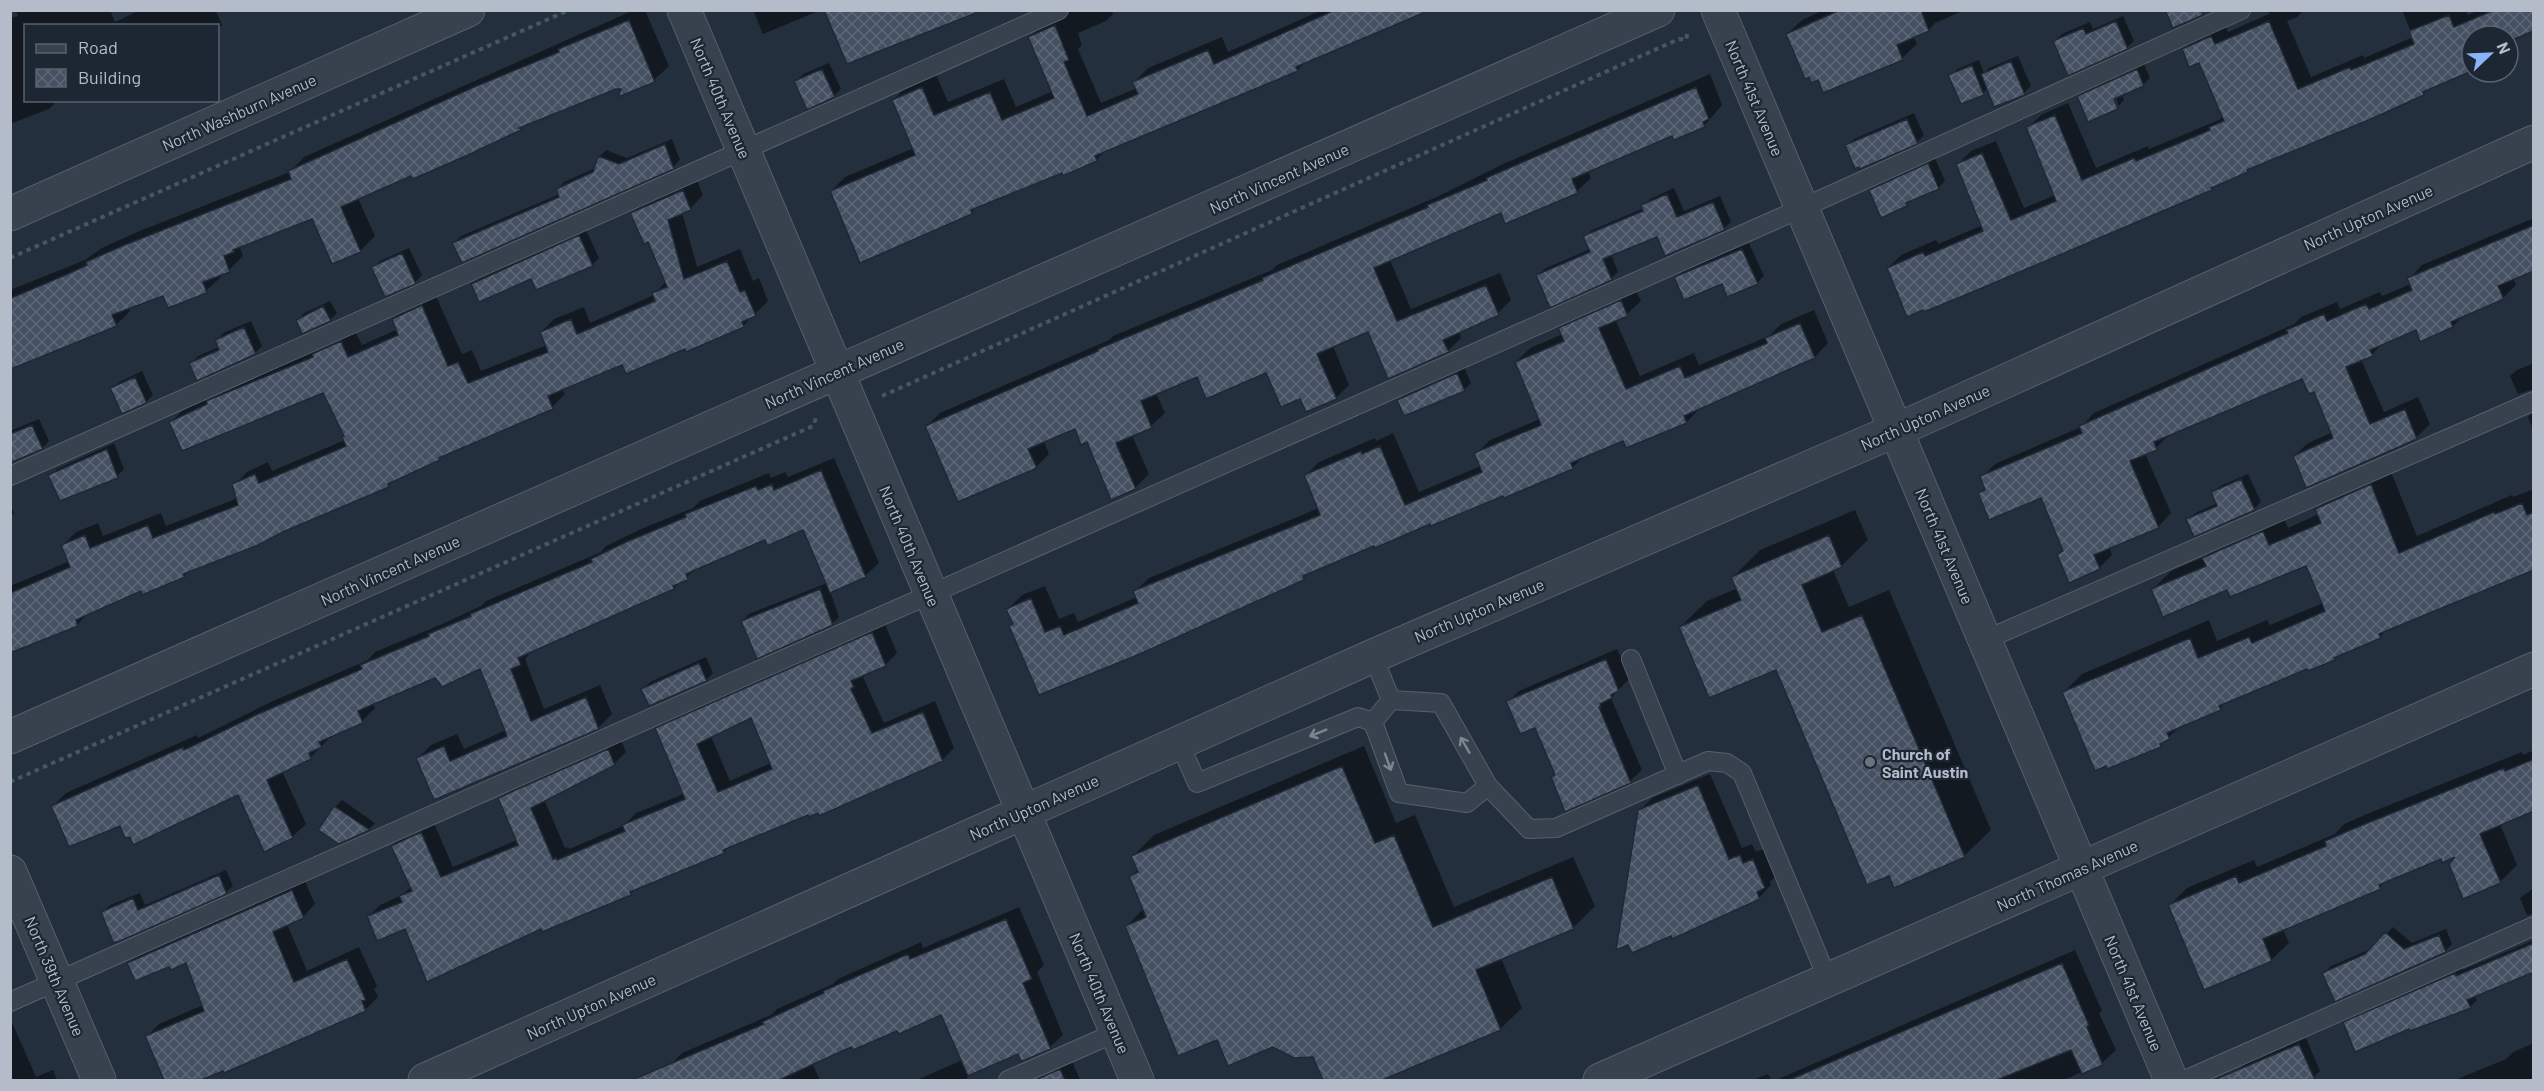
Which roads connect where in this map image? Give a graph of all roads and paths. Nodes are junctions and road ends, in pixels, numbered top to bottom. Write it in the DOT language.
graph roads {
  1 [pos="468,10"];
  2 [pos="569,10"];
  3 [pos="684,10"];
  4 [pos="1059,10"];
  5 [pos="1658,10"];
  6 [pos="1718,10"];
  7 [pos="2241,10"];
  8 [pos="1688,31"];
  9 [pos="2534,142"];
  10 [pos="743,150"];
  11 [pos="1802,208"];
  12 [pos="10,214"];
  13 [pos="10,258"];
  14 [pos="837,372"];
  15 [pos="873,395"];
  16 [pos="2534,401"];
  17 [pos="816,418"];
  18 [pos="1896,430"];
  19 [pos="10,476"];
  20 [pos="931,594"];
  21 [pos="1985,640"];
  22 [pos="1373,656"];
  23 [pos="1631,659"];
  24 [pos="2534,669"];
  25 [pos="1391,700"];
  26 [pos="1373,722"];
  27 [pos="10,737"];
  28 [pos="1179,742"];
  29 [pos="1678,775"];
  30 [pos="10,782"];
  31 [pos="1488,786"];
  32 [pos="1023,812"];
  33 [pos="2081,868"];
  34 [pos="10,872"];
  35 [pos="2534,926"];
  36 [pos="1828,980"];
  37 [pos="57,981"];
  38 [pos="10,1002"];
  39 [pos="1117,1032"];
  40 [pos="99,1080"];
  41 [pos="425,1080"];
  42 [pos="1008,1080"];
  43 [pos="1137,1080"];
  44 [pos="1600,1080"];
  45 [pos="2171,1080"];
  46 [pos="2185,1080"];
  1 -- 12 [label="street, North Washburn Avenue"];
  2 -- 13 [label="path"];
  3 -- 10 [label="street, North 40th Avenue"];
  4 -- 10 [label="lane"];
  5 -- 14 [label="street, North Vincent Avenue"];
  6 -- 11 [label="street, North 41st Avenue"];
  7 -- 11 [label="lane"];
  8 -- 15 [label="path"];
  9 -- 18 [label="street, North Upton Avenue"];
  10 -- 14 [label="street, North 40th Avenue"];
  10 -- 19 [label="lane"];
  11 -- 18 [label="street, North 41st Avenue"];
  11 -- 20 [label="lane"];
  14 -- 20 [label="street, North 40th Avenue"];
  14 -- 27 [label="street, North Vincent Avenue"];
  16 -- 21 [label="lane"];
  17 -- 30 [label="path"];
  18 -- 21 [label="street, North 41st Avenue"];
  18 -- 22 [label="street, North Upton Avenue"];
  20 -- 32 [label="street, North 40th Avenue"];
  20 -- 37 [label="lane"];
  21 -- 33 [label="street, North 41st Avenue"];
  22 -- 25 [label="lane"];
  22 -- 28 [label="street, North Upton Avenue"];
  23 -- 29 [label="lane"];
  24 -- 33 [label="street, North Thomas Avenue"];
  25 -- 26 [label="lane"];
  31 -- 25 [label="lane, one-way"];
  26 -- 28 [label="lane, one-way"];
  26 -- 31 [label="lane, one-way"];
  28 -- 32 [label="street, North Upton Avenue"];
  29 -- 31 [label="lane"];
  29 -- 36 [label="lane"];
  32 -- 39 [label="street, North 40th Avenue"];
  32 -- 41 [label="street, North Upton Avenue"];
  33 -- 36 [label="street, North Thomas Avenue"];
  33 -- 45 [label="street, North 41st Avenue"];
  34 -- 37 [label="street, North 39th Avenue"];
  35 -- 46 [label="lane"];
  36 -- 44 [label="street, North Thomas Avenue"];
  37 -- 38 [label="lane"];
  37 -- 40 [label="street, North 39th Avenue"];
  39 -- 42 [label="lane"];
  39 -- 43 [label="street, North 40th Avenue"];
}
